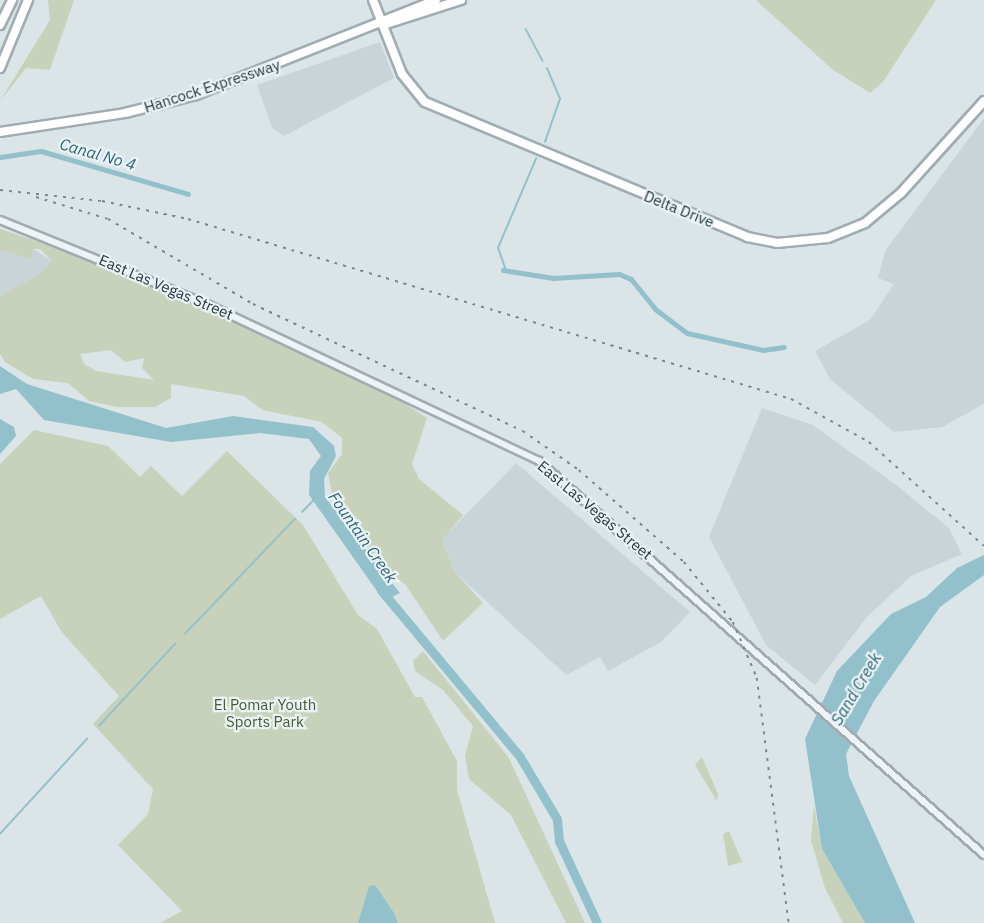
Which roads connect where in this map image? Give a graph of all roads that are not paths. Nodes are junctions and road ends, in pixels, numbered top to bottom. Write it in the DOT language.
graph roads {
  1 [pos="12,0"];
  2 [pos="28,0"];
  3 [pos="373,0"];
  4 [pos="436,0"];
  5 [pos="461,0"];
  6 [pos="0,25"];
  7 [pos="382,25"];
  8 [pos="0,68"];
  9 [pos="984,102"];
  10 [pos="0,132"];
  11 [pos="0,220"];
  12 [pos="984,855"];
  1 -- 6 [label="main road"];
  2 -- 8 [label="main road"];
  3 -- 7 [label="main road, Delta Drive"];
  4 -- 7 [label="main road, Hancock Expressway"];
  5 -- 7 [label="main road, Hancock Expressway"];
  7 -- 9 [label="main road, Delta Drive"];
  7 -- 10 [label="main road, Hancock Expressway"];
  11 -- 12 [label="street, East Las Vegas Street"];
}
